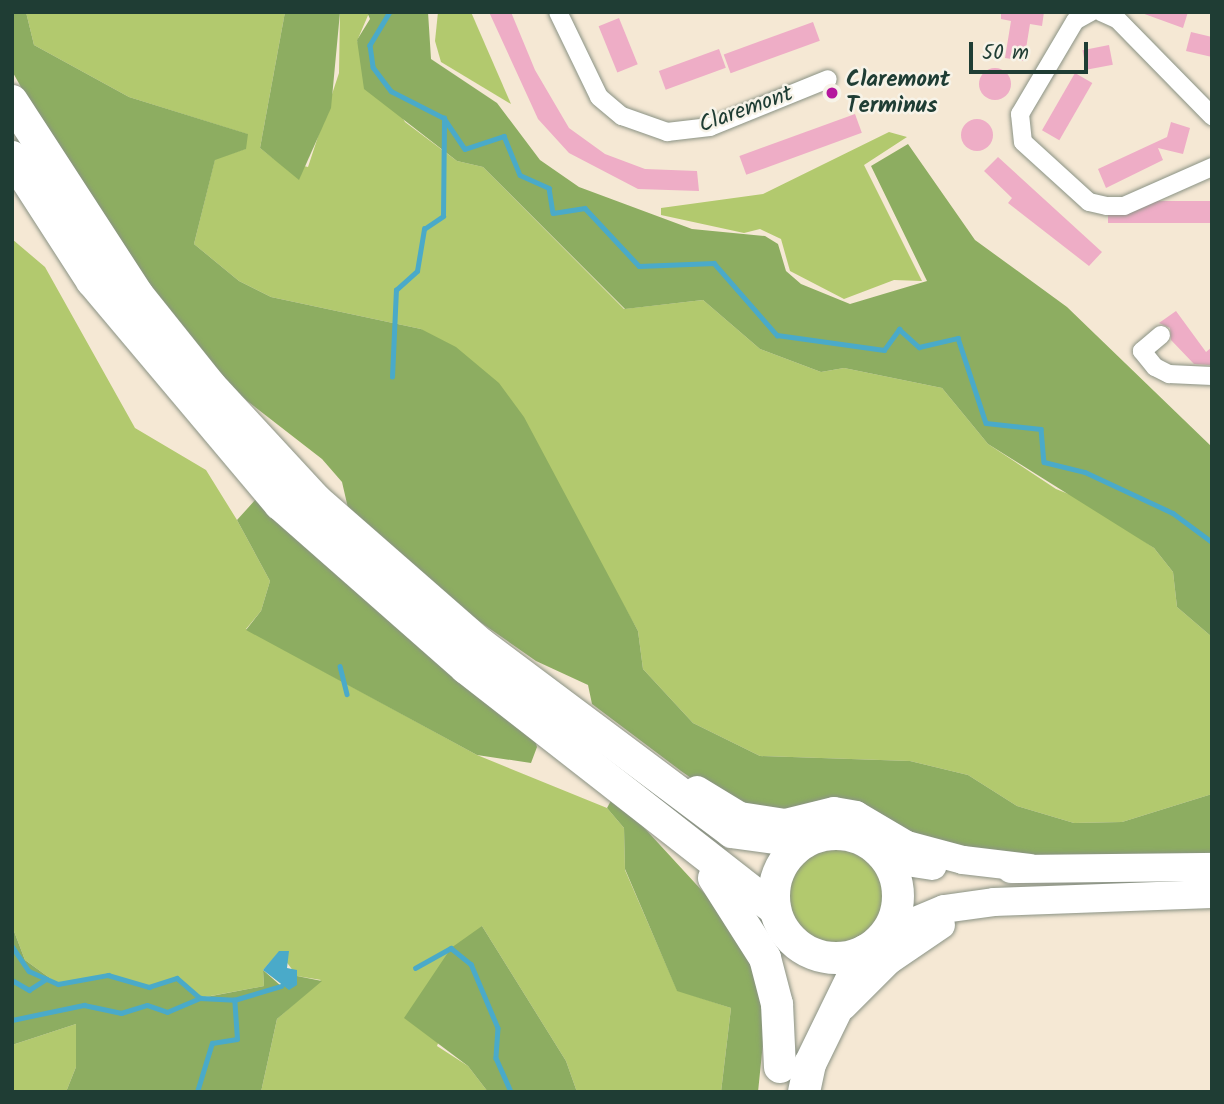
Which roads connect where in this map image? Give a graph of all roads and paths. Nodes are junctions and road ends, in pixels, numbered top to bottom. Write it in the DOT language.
graph roads {
  1 [pos="558,12"];
  2 [pos="1091,12"];
  3 [pos="1101,12"];
  4 [pos="828,79"];
  5 [pos="12,101"];
  6 [pos="1212,116"];
  7 [pos="12,157"];
  8 [pos="1212,167"];
  9 [pos="1161,335"];
  10 [pos="1212,376"];
  11 [pos="624,751"];
  12 [pos="681,835"];
  13 [pos="804,842"];
  14 [pos="887,859"];
  15 [pos="1212,867"];
  16 [pos="1030,868"];
  17 [pos="1212,894"];
  18 [pos="994,902"];
  19 [pos="782,922"];
  20 [pos="876,942"];
  21 [pos="833,1017"];
  22 [pos="777,1080"];
  23 [pos="804,1092"];
  1 -- 4 [label="street, Claremont"];
  2 -- 8 [label="street"];
  3 -- 6 [label="street"];
  5 -- 11 [label="highway"];
  7 -- 12 [label="highway"];
  9 -- 10 [label="street"];
  11 -- 13 [label="highway"];
  11 -- 16 [label="main road"];
  12 -- 19 [label="highway"];
  12 -- 22 [label="highway"];
  13 -- 14 [label="highway"];
  13 -- 19 [label="highway"];
  14 -- 16 [label="main road"];
  14 -- 20 [label="highway"];
  15 -- 16 [label="main road"];
  17 -- 18 [label="main road"];
  18 -- 20 [label="main road"];
  18 -- 21 [label="main road"];
  19 -- 20 [label="highway"];
  19 -- 22 [label="highway"];
  20 -- 21 [label="highway"];
  21 -- 23 [label="highway"];
}
